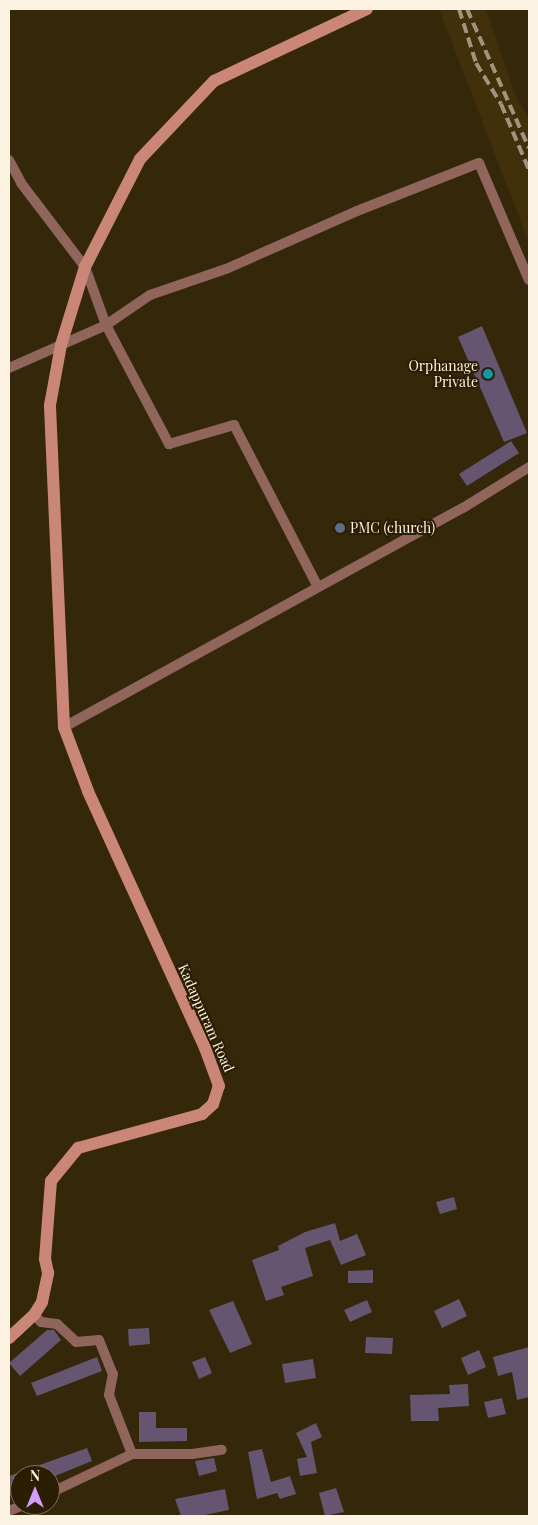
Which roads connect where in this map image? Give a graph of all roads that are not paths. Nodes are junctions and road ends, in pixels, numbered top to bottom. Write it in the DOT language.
graph roads {
  1 [pos="367,9"];
  2 [pos="9,160"];
  3 [pos="85,267"];
  4 [pos="529,280"];
  5 [pos="106,325"];
  6 [pos="61,345"];
  7 [pos="9,368"];
  8 [pos="529,467"];
  9 [pos="318,587"];
  10 [pos="64,727"];
  11 [pos="34,1315"];
  12 [pos="9,1338"];
  13 [pos="222,1450"];
  14 [pos="132,1454"];
  15 [pos="60,1488"];
  1 -- 3 [label="main road, Kadappuram Road"];
  2 -- 3 [label="street"];
  3 -- 5 [label="street"];
  3 -- 6 [label="main road, Kadappuram Road"];
  4 -- 5 [label="street"];
  5 -- 6 [label="street"];
  5 -- 9 [label="street"];
  6 -- 7 [label="street"];
  6 -- 10 [label="main road, Kadappuram Road"];
  8 -- 9 [label="street"];
  9 -- 10 [label="street"];
  10 -- 11 [label="main road, Kadappuram Road"];
  11 -- 12 [label="main road, Kadappuram Road"];
  11 -- 14 [label="street"];
  13 -- 14 [label="street"];
  14 -- 15 [label="street"];
}
